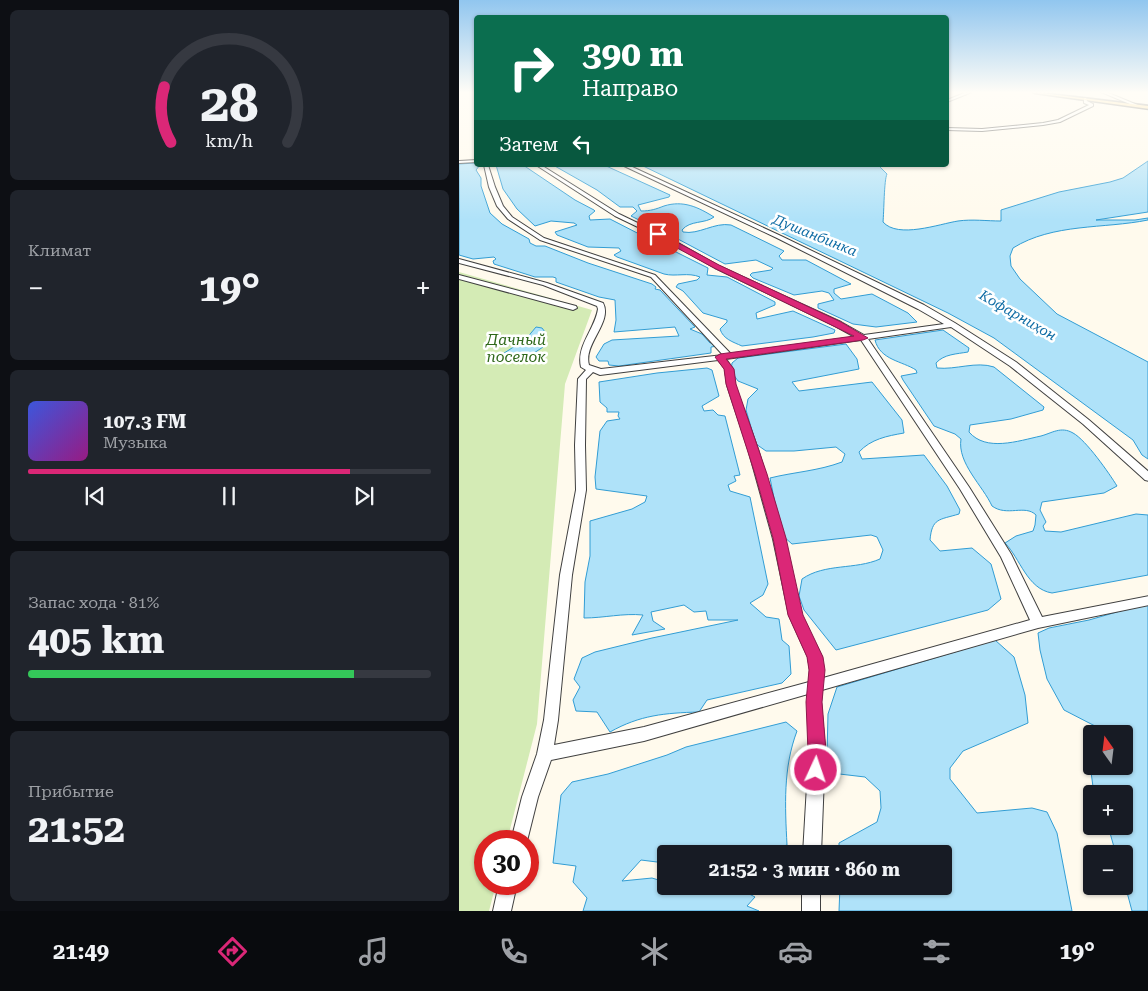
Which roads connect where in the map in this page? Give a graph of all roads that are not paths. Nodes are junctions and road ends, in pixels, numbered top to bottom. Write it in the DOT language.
graph roads {
  1 [pos="474,161"];
  2 [pos="459,162"];
  3 [pos="487,167"];
  4 [pos="541,167"];
  5 [pos="629,167"];
  6 [pos="459,261"];
  7 [pos="459,277"];
  8 [pos="573,308"];
  9 [pos="952,325"];
  10 [pos="863,338"];
  11 [pos="724,357"];
  12 [pos="591,370"];
  13 [pos="1148,478"];
  14 [pos="1148,600"];
  15 [pos="1038,623"];
  16 [pos="816,686"];
  17 [pos="545,754"];
  18 [pos="522,830"];
  19 [pos="812,845"];
  20 [pos="506,895"];
  21 [pos="811,895"];
  22 [pos="502,911"];
  23 [pos="811,911"];
  1 -- 2 [label="street"];
  3 -- 11 [label="street"];
  4 -- 10 [label="street"];
  5 -- 9 [label="street"];
  6 -- 12 [label="street"];
  7 -- 8 [label="street"];
  9 -- 10 [label="street"];
  9 -- 13 [label="street"];
  10 -- 11 [label="street"];
  10 -- 15 [label="street"];
  11 -- 12 [label="street"];
  11 -- 16 [label="street"];
  12 -- 17 [label="street"];
  14 -- 15 [label="street"];
  15 -- 16 [label="street"];
  16 -- 17 [label="street"];
  16 -- 19 [label="street"];
  17 -- 18 [label="street"];
  20 -- 22 [label="street"];
  21 -- 23 [label="street"];
}
